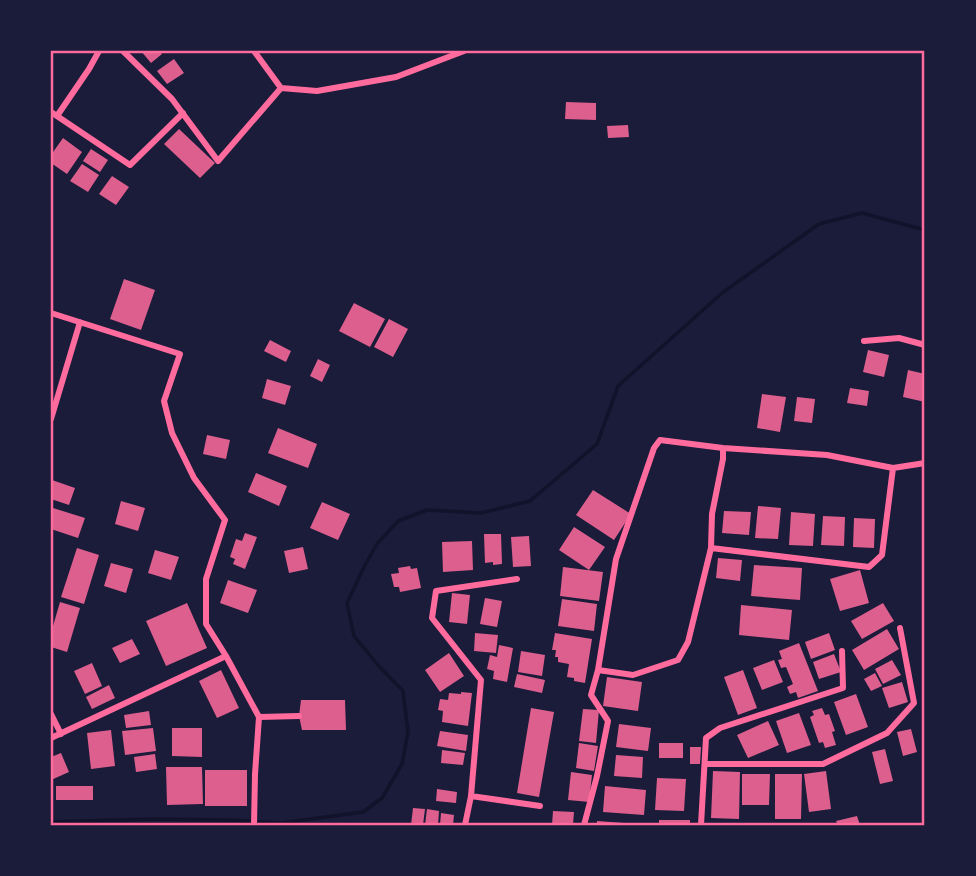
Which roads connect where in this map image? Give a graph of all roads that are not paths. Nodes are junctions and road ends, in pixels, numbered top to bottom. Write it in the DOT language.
graph roads {
  1 [pos="99,51"];
  2 [pos="123,51"];
  3 [pos="254,51"];
  4 [pos="464,51"];
  5 [pos="282,88"];
  6 [pos="183,113"];
  7 [pos="54,114"];
  8 [pos="51,313"];
  9 [pos="80,322"];
  10 [pos="864,341"];
  11 [pos="925,345"];
  12 [pos="51,419"];
  13 [pos="723,448"];
  14 [pos="925,463"];
  15 [pos="893,468"];
  16 [pos="711,548"];
  17 [pos="517,579"];
  18 [pos="900,628"];
  19 [pos="842,652"];
  20 [pos="226,656"];
  21 [pos="598,670"];
  22 [pos="51,714"];
  23 [pos="299,716"];
  24 [pos="258,717"];
  25 [pos="61,734"];
  26 [pos="51,738"];
  27 [pos="705,764"];
  28 [pos="471,796"];
  29 [pos="540,806"];
  30 [pos="254,825"];
  31 [pos="466,825"];
  32 [pos="584,825"];
  33 [pos="701,825"];
  1 -- 7 [label="street"];
  2 -- 6 [label="street"];
  3 -- 5 [label="street"];
  4 -- 5 [label="street"];
  5 -- 6 [label="street"];
  6 -- 7 [label="street"];
  8 -- 9 [label="street"];
  9 -- 12 [label="street"];
  9 -- 20 [label="street"];
  10 -- 11 [label="street"];
  13 -- 15 [label="street"];
  13 -- 16 [label="street"];
  13 -- 21 [label="street"];
  14 -- 15 [label="street"];
  15 -- 16 [label="street"];
  16 -- 21 [label="street"];
  17 -- 28 [label="street"];
  18 -- 27 [label="street"];
  19 -- 27 [label="street"];
  20 -- 24 [label="street"];
  20 -- 25 [label="street"];
  21 -- 32 [label="street"];
  22 -- 25 [label="street"];
  23 -- 24 [label="street"];
  24 -- 30 [label="street"];
  25 -- 26 [label="street"];
  27 -- 33 [label="street"];
  28 -- 29 [label="street"];
  28 -- 31 [label="street"];
}
